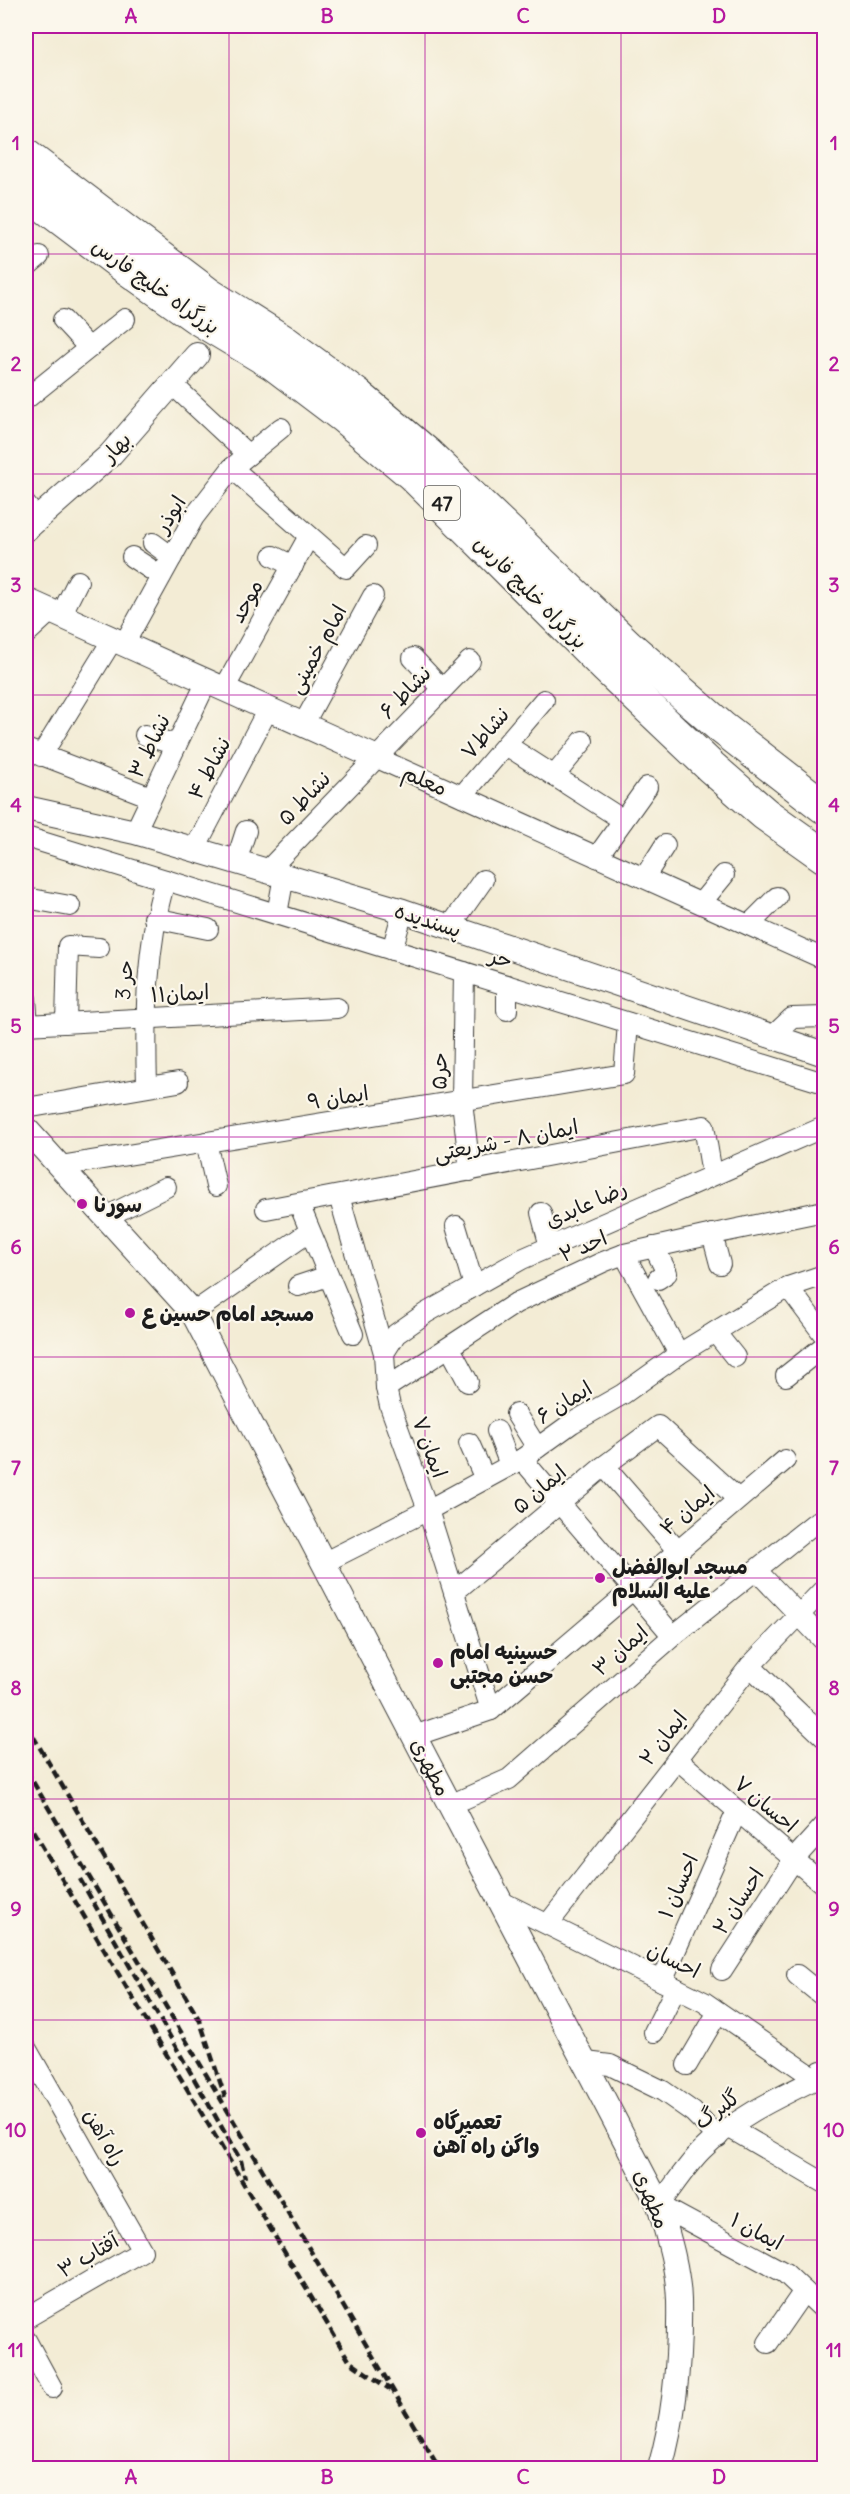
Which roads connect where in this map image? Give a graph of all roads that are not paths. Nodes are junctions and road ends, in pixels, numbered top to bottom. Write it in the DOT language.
graph roads {
  1 [pos="26,156"];
  2 [pos="26,192"];
  3 [pos="125,319"];
  4 [pos="63,320"];
  5 [pos="88,348"];
  6 [pos="197,355"];
  7 [pos="172,384"];
  8 [pos="26,399"];
  9 [pos="281,428"];
  10 [pos="248,455"];
  11 [pos="232,468"];
  12 [pos="30,518"];
  13 [pos="309,536"];
  14 [pos="153,543"];
  15 [pos="366,546"];
  16 [pos="273,556"];
  17 [pos="132,557"];
  18 [pos="172,557"];
  19 [pos="292,566"];
  20 [pos="161,576"];
  21 [pos="78,581"];
  22 [pos="373,596"];
  23 [pos="26,600"];
  24 [pos="56,613"];
  25 [pos="26,634"];
  26 [pos="118,642"];
  27 [pos="412,658"];
  28 [pos="470,661"];
  29 [pos="215,685"];
  30 [pos="442,689"];
  31 [pos="544,700"];
  32 [pos="268,709"];
  33 [pos="303,725"];
  34 [pos="145,735"];
  35 [pos="583,741"];
  36 [pos="176,745"];
  37 [pos="506,745"];
  38 [pos="33,753"];
  39 [pos="375,757"];
  40 [pos="554,776"];
  41 [pos="646,787"];
  42 [pos="462,796"];
  43 [pos="151,797"];
  44 [pos="825,807"];
  45 [pos="26,808"];
  46 [pos="623,820"];
  47 [pos="246,831"];
  48 [pos="135,832"];
  49 [pos="26,837"];
  50 [pos="665,845"];
  51 [pos="194,850"];
  52 [pos="597,856"];
  53 [pos="825,856"];
  54 [pos="236,862"];
  55 [pos="275,874"];
  56 [pos="724,875"];
  57 [pos="644,878"];
  58 [pos="165,880"];
  59 [pos="483,880"];
  60 [pos="777,897"];
  61 [pos="26,898"];
  62 [pos="701,903"];
  63 [pos="70,906"];
  64 [pos="403,911"];
  65 [pos="277,914"];
  66 [pos="154,918"];
  67 [pos="749,925"];
  68 [pos="450,927"];
  69 [pos="208,929"];
  70 [pos="99,948"];
  71 [pos="392,950"];
  72 [pos="825,959"];
  73 [pos="464,972"];
  74 [pos="507,985"];
  75 [pos="26,999"];
  76 [pos="337,1008"];
  77 [pos="507,1010"];
  78 [pos="825,1017"];
  79 [pos="145,1019"];
  80 [pos="66,1023"];
  81 [pos="628,1023"];
  82 [pos="27,1025"];
  83 [pos="772,1037"];
  84 [pos="825,1054"];
  85 [pos="178,1082"];
  86 [pos="825,1083"];
  87 [pos="147,1086"];
  88 [pos="462,1101"];
  89 [pos="26,1108"];
  90 [pos="825,1127"];
  91 [pos="26,1129"];
  92 [pos="206,1142"];
  93 [pos="60,1166"];
  94 [pos="470,1171"];
  95 [pos="712,1174"];
  96 [pos="216,1186"];
  97 [pos="166,1187"];
  98 [pos="339,1197"];
  99 [pos="298,1204"];
  100 [pos="266,1209"];
  101 [pos="825,1211"];
  102 [pos="541,1213"];
  103 [pos="106,1217"];
  104 [pos="456,1226"];
  105 [pos="309,1232"];
  106 [pos="712,1234"];
  107 [pos="550,1247"];
  108 [pos="654,1247"];
  109 [pos="624,1254"];
  110 [pos="720,1264"];
  111 [pos="825,1275"];
  112 [pos="328,1276"];
  113 [pos="658,1279"];
  114 [pos="298,1286"];
  115 [pos="474,1286"];
  116 [pos="788,1287"];
  117 [pos="193,1313"];
  118 [pos="715,1332"];
  119 [pos="353,1334"];
  120 [pos="450,1348"];
  121 [pos="823,1349"];
  122 [pos="384,1353"];
  123 [pos="679,1354"];
  124 [pos="735,1357"];
  125 [pos="786,1376"];
  126 [pos="468,1382"];
  127 [pos="386,1388"];
  128 [pos="516,1414"];
  129 [pos="497,1431"];
  130 [pos="470,1443"];
  131 [pos="523,1457"];
  132 [pos="785,1460"];
  133 [pos="604,1466"];
  134 [pos="485,1479"];
  135 [pos="738,1499"];
  136 [pos="559,1503"];
  137 [pos="428,1510"];
  138 [pos="816,1522"];
  139 [pos="677,1550"];
  140 [pos="324,1562"];
  141 [pos="756,1569"];
  142 [pos="632,1588"];
  143 [pos="825,1589"];
  144 [pos="454,1592"];
  145 [pos="798,1615"];
  146 [pos="673,1636"];
  147 [pos="825,1641"];
  148 [pos="750,1666"];
  149 [pos="491,1710"];
  150 [pos="414,1736"];
  151 [pos="825,1737"];
  152 [pos="677,1759"];
  153 [pos="450,1805"];
  154 [pos="737,1810"];
  155 [pos="825,1827"];
  156 [pos="794,1859"];
  157 [pos="825,1885"];
  158 [pos="500,1901"];
  159 [pos="548,1924"];
  160 [pos="722,1970"];
  161 [pos="797,1975"];
  162 [pos="669,1985"];
  163 [pos="825,1997"];
  164 [pos="718,2012"];
  165 [pos="654,2032"];
  166 [pos="26,2048"];
  167 [pos="586,2062"];
  168 [pos="687,2066"];
  169 [pos="31,2068"];
  170 [pos="822,2075"];
  171 [pos="724,2132"];
  172 [pos="825,2183"];
  173 [pos="659,2205"];
  174 [pos="142,2251"];
  175 [pos="804,2291"];
  176 [pos="825,2310"];
  177 [pos="28,2315"];
  178 [pos="26,2340"];
  179 [pos="768,2343"];
  180 [pos="52,2388"];
  181 [pos="660,2469"];
  1 -- 44 [label="highway, بزرگراه خلیج فارس / 47"];
  2 -- 53 [label="highway, بزرگراه خلیج فارس / 47"];
  3 -- 5 [label="street"];
  4 -- 5 [label="street"];
  5 -- 8 [label="street"];
  6 -- 7 [label="street, بهار"];
  7 -- 10 [label="street"];
  7 -- 12 [label="street, بهار"];
  9 -- 10 [label="street, ابوذر"];
  10 -- 11 [label="street, ابوذر"];
  11 -- 13 [label="street"];
  11 -- 18 [label="street, ابوذر"];
  13 -- 15 [label="street"];
  13 -- 19 [label="street, موحد"];
  14 -- 18 [label="street"];
  16 -- 19 [label="street"];
  17 -- 20 [label="street"];
  18 -- 20 [label="street, ابوذر"];
  19 -- 29 [label="street, موحد"];
  20 -- 26 [label="street, ابوذر"];
  21 -- 24 [label="street"];
  22 -- 33 [label="street, امام خمینی"];
  23 -- 24 [label="street, معلم"];
  24 -- 25 [label="street"];
  24 -- 26 [label="street, معلم"];
  26 -- 29 [label="street, معلم"];
  26 -- 38 [label="street, ابوذر"];
  27 -- 30 [label="street"];
  28 -- 30 [label="street, نشاط ۶"];
  29 -- 32 [label="street, معلم"];
  29 -- 36 [label="street, نشاط ۳"];
  30 -- 39 [label="street, نشاط ۶"];
  31 -- 37 [label="street, نشاط۷"];
  32 -- 33 [label="street, معلم"];
  32 -- 51 [label="street, نشاط ۴"];
  33 -- 39 [label="street, معلم"];
  34 -- 36 [label="street"];
  35 -- 40 [label="street"];
  36 -- 43 [label="street, نشاط ۳"];
  37 -- 40 [label="street"];
  37 -- 42 [label="street, نشاط۷"];
  38 -- 43 [label="street"];
  39 -- 42 [label="street, معلم"];
  39 -- 55 [label="street, نشاط ۵"];
  40 -- 46 [label="street"];
  41 -- 46 [label="street"];
  42 -- 52 [label="street, معلم"];
  43 -- 48 [label="street, نشاط ۳"];
  45 -- 48 [label="street, پسندیده"];
  46 -- 52 [label="street"];
  47 -- 54 [label="street"];
  48 -- 51 [label="street, پسندیده"];
  49 -- 58 [label="street, حر"];
  50 -- 57 [label="street"];
  51 -- 54 [label="street, پسندیده"];
  52 -- 57 [label="street, معلم"];
  54 -- 55 [label="street, پسندیده"];
  55 -- 64 [label="street, پسندیده"];
  55 -- 65 [label="street"];
  56 -- 62 [label="street"];
  57 -- 62 [label="street, معلم"];
  58 -- 65 [label="street, حر"];
  58 -- 66 [label="street, حر 3"];
  59 -- 68 [label="street"];
  60 -- 67 [label="street"];
  61 -- 63 [label="street"];
  62 -- 67 [label="street, معلم"];
  64 -- 68 [label="street, پسندیده"];
  64 -- 71 [label="street"];
  65 -- 71 [label="street, حر"];
  66 -- 69 [label="street"];
  66 -- 79 [label="street, حر 3"];
  67 -- 72 [label="street, معلم"];
  68 -- 83 [label="street, پسندیده"];
  70 -- 80 [label="street"];
  71 -- 73 [label="street, حر"];
  73 -- 74 [label="street, حر"];
  73 -- 88 [label="street, حر۵"];
  74 -- 77 [label="street"];
  74 -- 81 [label="street, حر"];
  75 -- 82 [label="street"];
  76 -- 79 [label="street, ایمان۱۱"];
  78 -- 83 [label="street"];
  79 -- 80 [label="street, ایمان۱۱"];
  79 -- 87 [label="street, حر 3"];
  80 -- 82 [label="street, ایمان۱۱"];
  81 -- 86 [label="street, حر"];
  81 -- 88 [label="street, ایمان ۹"];
  83 -- 84 [label="street, پسندیده"];
  85 -- 87 [label="street"];
  87 -- 89 [label="street"];
  88 -- 92 [label="street, ایمان ۹"];
  88 -- 94 [label="street, حر۵"];
  90 -- 95 [label="street, رضا عابدی"];
  91 -- 93 [label="street, مطهری"];
  92 -- 93 [label="street, ایمان ۹"];
  92 -- 96 [label="street"];
  93 -- 103 [label="street, مطهری"];
  94 -- 95 [label="street, ایمان ۸ - شریعتی"];
  94 -- 98 [label="street, ایمان ۸ - شریعتی"];
  95 -- 107 [label="street, رضا عابدی"];
  97 -- 103 [label="street"];
  98 -- 99 [label="street, ایمان ۸ - شریعتی"];
  98 -- 122 [label="street, ایمان ۷"];
  99 -- 100 [label="street, ایمان ۸ - شریعتی"];
  99 -- 105 [label="street"];
  101 -- 106 [label="street, احد ۲"];
  102 -- 107 [label="street"];
  103 -- 117 [label="street, مطهری"];
  104 -- 115 [label="street"];
  105 -- 112 [label="street"];
  105 -- 117 [label="street"];
  106 -- 108 [label="street, احد ۲"];
  106 -- 110 [label="street"];
  107 -- 115 [label="street, رضا عابدی"];
  108 -- 109 [label="street, احد ۲"];
  108 -- 113 [label="street"];
  109 -- 120 [label="street, احد ۲"];
  109 -- 123 [label="street"];
  111 -- 116 [label="street, ایمان ۶"];
  112 -- 114 [label="street"];
  112 -- 119 [label="street"];
  115 -- 122 [label="street, رضا عابدی"];
  116 -- 118 [label="street, ایمان ۶"];
  116 -- 121 [label="street"];
  117 -- 140 [label="street, مطهری"];
  118 -- 123 [label="street, ایمان ۶"];
  118 -- 124 [label="street"];
  120 -- 126 [label="street"];
  120 -- 127 [label="street, احد ۲"];
  121 -- 125 [label="street"];
  122 -- 127 [label="street, ایمان ۷"];
  123 -- 131 [label="street, ایمان ۶"];
  127 -- 137 [label="street, ایمان ۷"];
  128 -- 131 [label="street"];
  129 -- 131 [label="street"];
  130 -- 134 [label="street"];
  131 -- 134 [label="street, ایمان ۶"];
  131 -- 136 [label="street"];
  132 -- 135 [label="street, ایمان ۴"];
  133 -- 135 [label="street, ایمان ۵"];
  133 -- 136 [label="street, ایمان ۵"];
  133 -- 139 [label="street"];
  134 -- 137 [label="street, ایمان ۶"];
  135 -- 139 [label="street, ایمان ۴"];
  136 -- 142 [label="street"];
  136 -- 144 [label="street, ایمان ۵"];
  137 -- 140 [label="street, ایمان ۶"];
  137 -- 144 [label="street, ایمان ۷"];
  138 -- 141 [label="street, ایمان ۳"];
  139 -- 142 [label="street, ایمان ۴"];
  140 -- 150 [label="street, مطهری"];
  141 -- 145 [label="street"];
  141 -- 146 [label="street, ایمان ۳"];
  142 -- 146 [label="street"];
  142 -- 149 [label="street, ایمان ۴"];
  143 -- 145 [label="street, ایمان ۲"];
  144 -- 149 [label="street, ایمان ۷"];
  145 -- 147 [label="street"];
  145 -- 148 [label="street, ایمان ۲"];
  146 -- 153 [label="street, ایمان ۳"];
  148 -- 151 [label="street"];
  148 -- 152 [label="street, ایمان ۲"];
  149 -- 150 [label="street, ایمان ۴"];
  150 -- 153 [label="street, مطهری"];
  152 -- 154 [label="street, احسان ۷"];
  152 -- 159 [label="street, ایمان ۲"];
  153 -- 158 [label="street, مطهری"];
  154 -- 156 [label="street, احسان ۷"];
  154 -- 162 [label="street, احسان ۱"];
  155 -- 156 [label="street, احسان ۲"];
  156 -- 157 [label="street, احسان ۷"];
  156 -- 160 [label="street, احسان ۲"];
  158 -- 159 [label="street, احسان"];
  158 -- 167 [label="street, مطهری"];
  159 -- 162 [label="street, احسان"];
  161 -- 163 [label="street"];
  162 -- 164 [label="street, احسان"];
  162 -- 165 [label="street, احسان ۱"];
  164 -- 168 [label="street"];
  164 -- 170 [label="street, احسان"];
  166 -- 169 [label="street, راه آهن"];
  167 -- 171 [label="street"];
  167 -- 173 [label="street, مطهری"];
  169 -- 174 [label="street, راه آهن"];
  170 -- 171 [label="street, گلبرگ"];
  171 -- 172 [label="street"];
  171 -- 173 [label="street, گلبرگ"];
  173 -- 175 [label="street, ایمان ۱"];
  173 -- 181 [label="street, مطهری"];
  174 -- 177 [label="street, آفتاب ۳"];
  175 -- 176 [label="street, ایمان ۱"];
  175 -- 179 [label="street"];
  178 -- 180 [label="street"];
}
